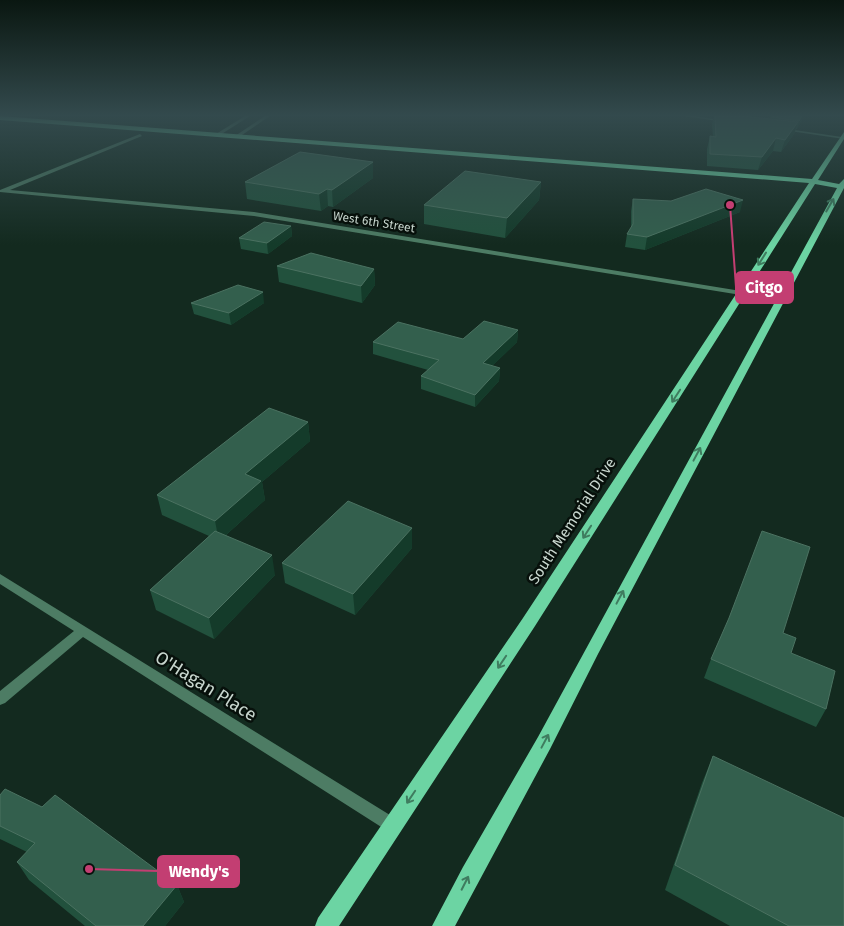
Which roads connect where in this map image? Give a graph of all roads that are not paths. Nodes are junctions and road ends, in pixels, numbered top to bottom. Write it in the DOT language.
graph roads {
  1 [pos="81,159"];
  2 [pos="472,159"];
  3 [pos="514,159"];
  4 [pos="828,159"];
  5 [pos="811,184"];
  6 [pos="842,184"];
  7 [pos="1,192"];
  8 [pos="741,293"];
  9 [pos="0,578"];
  10 [pos="82,630"];
  11 [pos="0,699"];
  12 [pos="392,825"];
  13 [pos="326,926"];
  14 [pos="443,926"];
  1 -- 7 [label="street"];
  2 -- 5 [label="main road"];
  3 -- 5 [label="main road"];
  4 -- 5 [label="main road, South Memorial Drive"];
  5 -- 6 [label="main road"];
  5 -- 8 [label="main road, South Memorial Drive, one-way"];
  14 -- 6 [label="main road, one-way"];
  7 -- 8 [label="street, West 6th Street"];
  8 -- 12 [label="main road, South Memorial Drive, one-way"];
  9 -- 10 [label="street, O'Hagan Place"];
  10 -- 11 [label="street"];
  10 -- 12 [label="street, O'Hagan Place"];
  12 -- 13 [label="main road, South Memorial Drive"];
}
